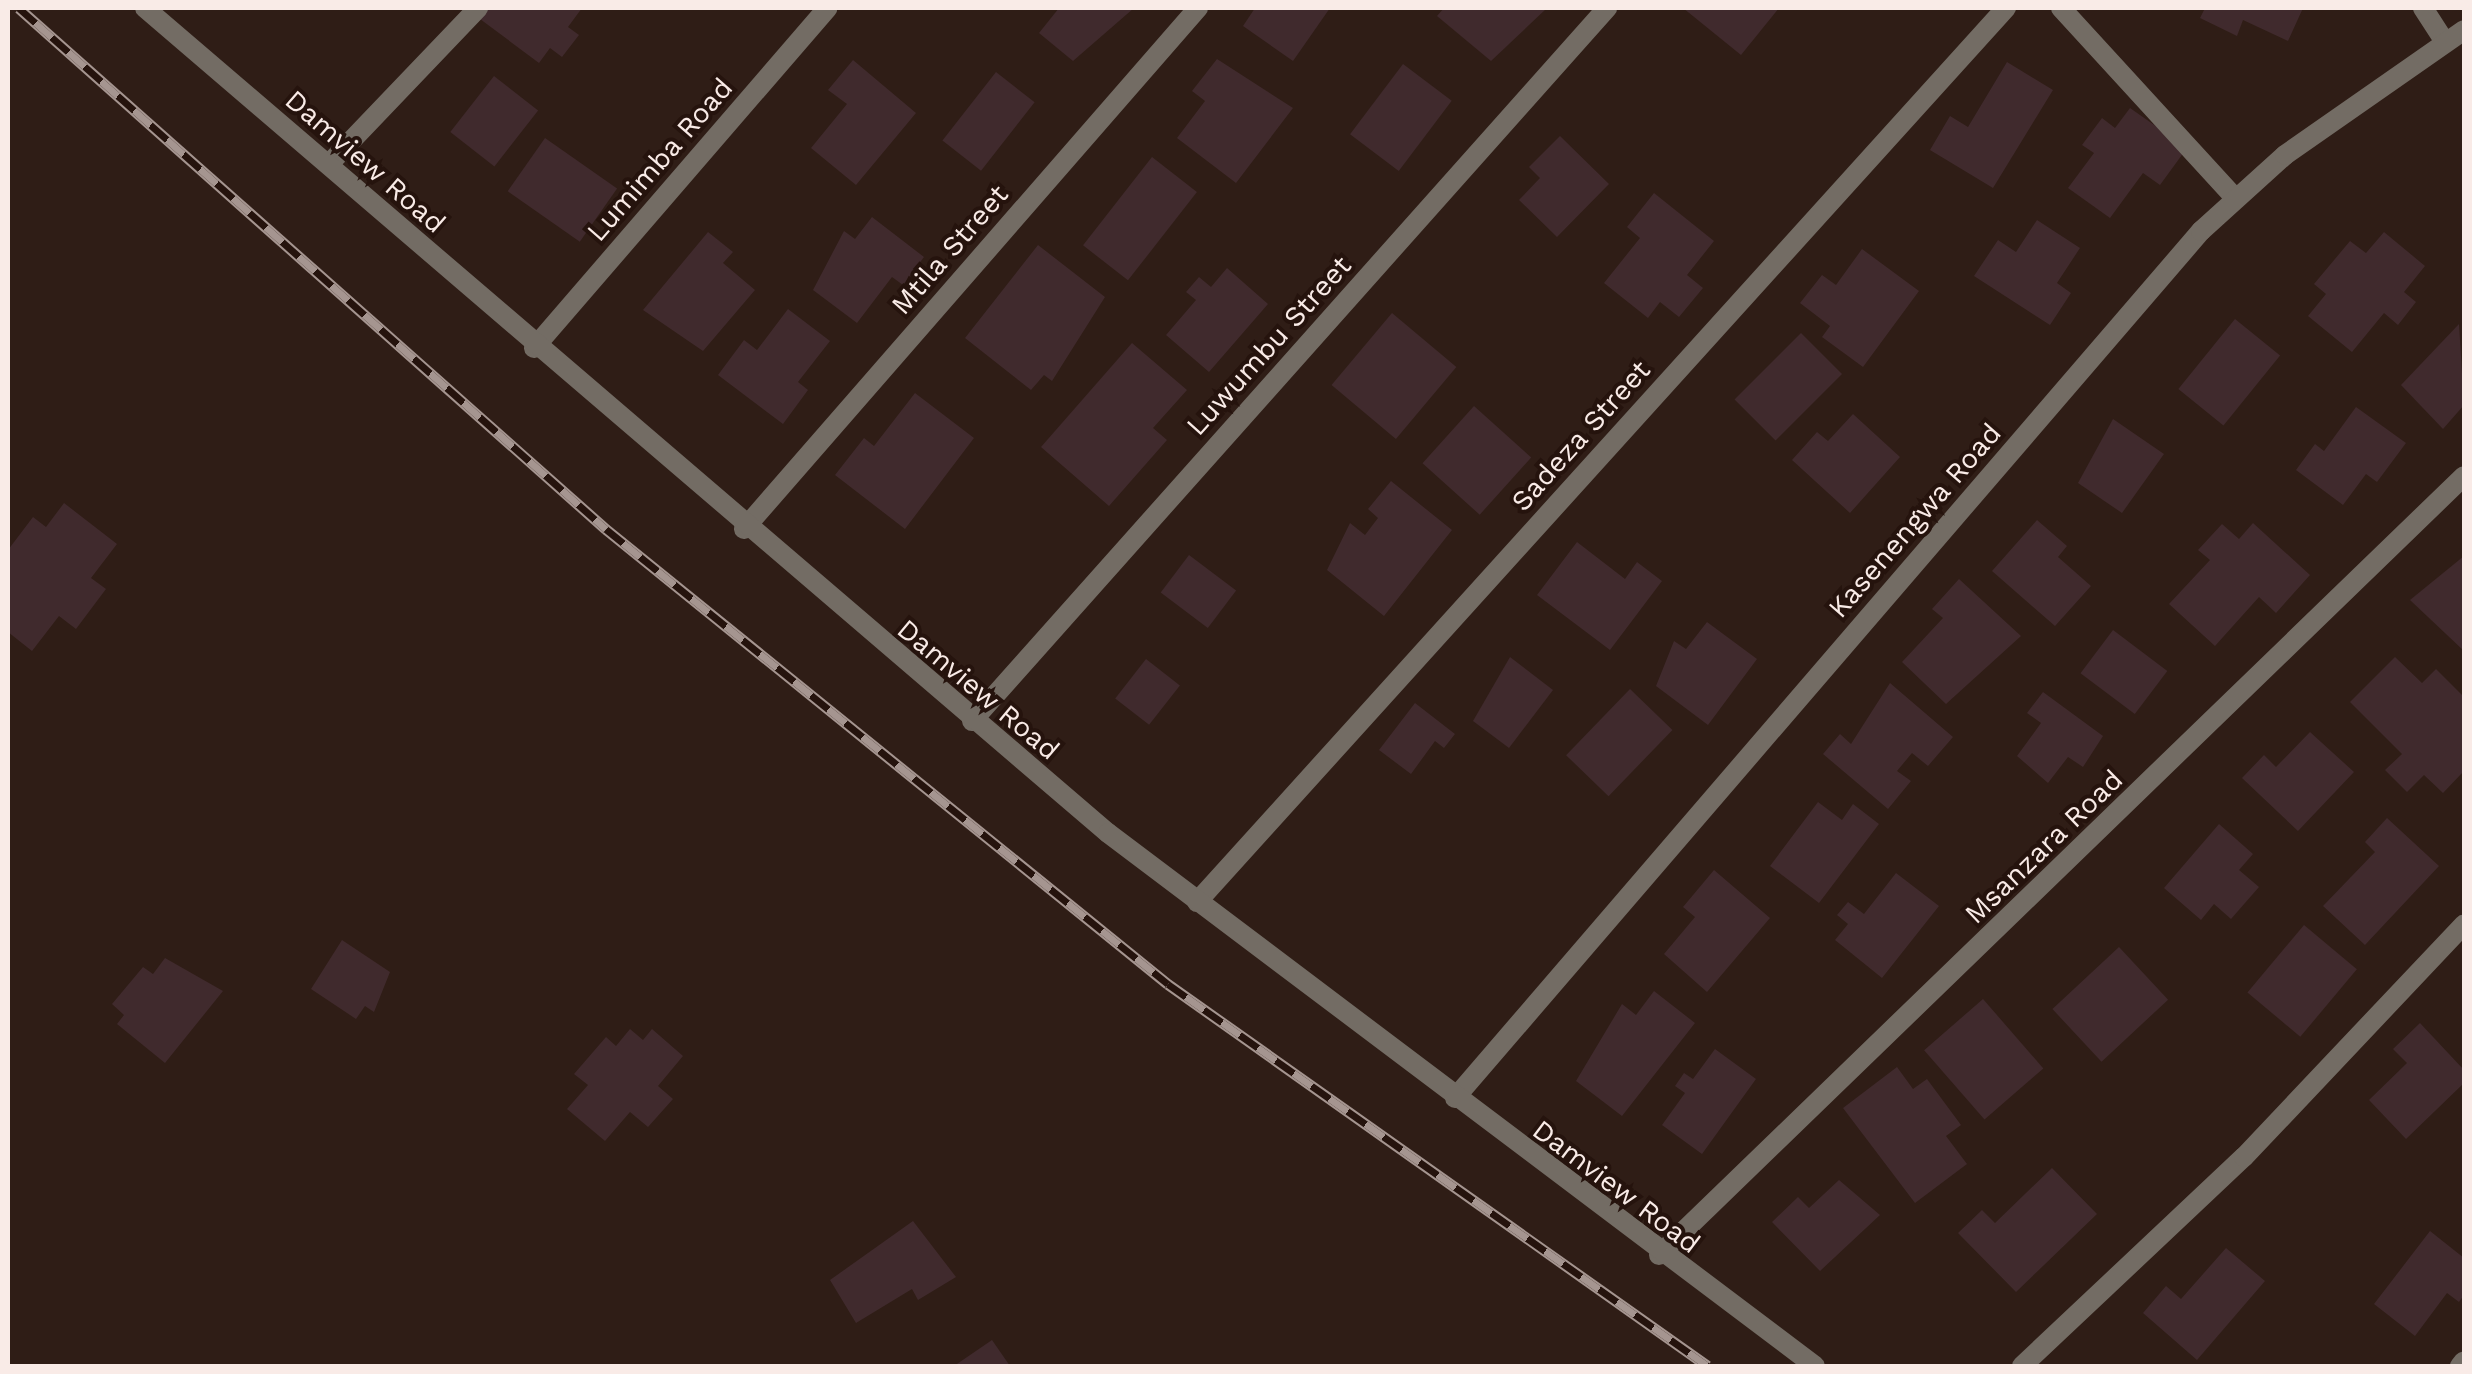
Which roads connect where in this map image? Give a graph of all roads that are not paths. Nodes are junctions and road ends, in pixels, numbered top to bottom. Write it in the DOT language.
graph roads {
  1 [pos="145,8"];
  2 [pos="478,8"];
  3 [pos="827,8"];
  4 [pos="1198,8"];
  5 [pos="1607,8"];
  6 [pos="2006,8"];
  7 [pos="2060,8"];
  8 [pos="2423,8"];
  9 [pos="2464,30"];
  10 [pos="2445,42"];
  11 [pos="329,164"];
  12 [pos="2234,197"];
  13 [pos="534,348"];
  14 [pos="2464,476"];
  15 [pos="744,529"];
  16 [pos="972,722"];
  17 [pos="1198,902"];
  18 [pos="2464,924"];
  19 [pos="1455,1098"];
  20 [pos="1659,1254"];
  21 [pos="1815,1366"];
  22 [pos="2022,1366"];
  1 -- 11 [label="street, Damview Road"];
  2 -- 11 [label="street"];
  3 -- 13 [label="street, Lumimba Road"];
  4 -- 15 [label="street, Mtila Street"];
  5 -- 16 [label="street, Luwumbu Street"];
  6 -- 17 [label="street, Sadeza Street"];
  7 -- 12 [label="street"];
  8 -- 10 [label="street"];
  9 -- 10 [label="street, Kasenengwa Road"];
  10 -- 12 [label="street, Kasenengwa Road"];
  11 -- 13 [label="street, Damview Road"];
  12 -- 19 [label="street, Kasenengwa Road"];
  13 -- 15 [label="street, Damview Road"];
  14 -- 20 [label="street, Msanzara Road"];
  15 -- 16 [label="street, Damview Road"];
  16 -- 17 [label="street, Damview Road"];
  17 -- 19 [label="street, Damview Road"];
  18 -- 22 [label="street"];
  19 -- 20 [label="street, Damview Road"];
  20 -- 21 [label="street, Damview Road"];
}
